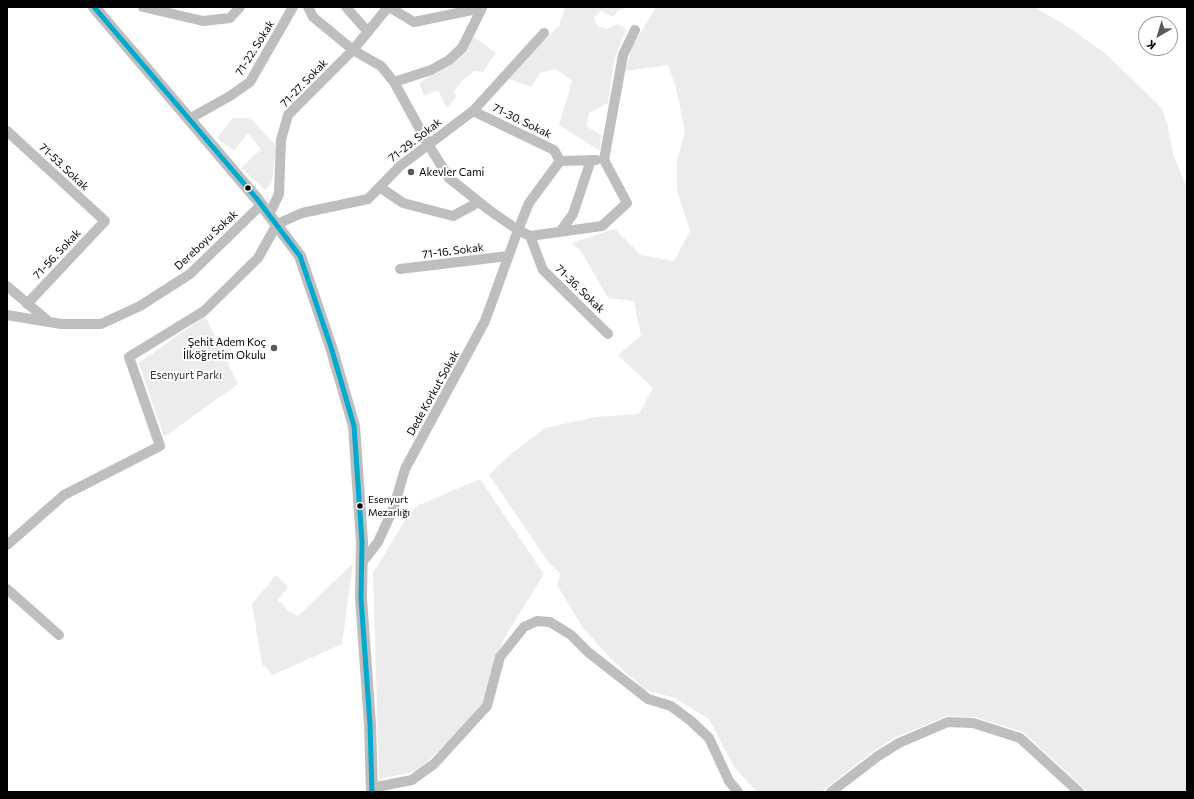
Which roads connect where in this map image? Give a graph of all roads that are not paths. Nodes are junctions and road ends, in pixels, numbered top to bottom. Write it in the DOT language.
graph roads {
  1 [pos="94,7"];
  2 [pos="143,7"];
  3 [pos="240,7"];
  4 [pos="294,7"];
  5 [pos="308,7"];
  6 [pos="346,7"];
  7 [pos="388,7"];
  8 [pos="482,8"];
  9 [pos="635,30"];
  10 [pos="368,32"];
  11 [pos="544,33"];
  12 [pos="354,50"];
  13 [pos="394,82"];
  14 [pos="473,111"];
  15 [pos="189,120"];
  16 [pos="7,131"];
  17 [pos="428,144"];
  18 [pos="560,160"];
  19 [pos="591,160"];
  20 [pos="604,160"];
  21 [pos="381,188"];
  22 [pos="479,202"];
  23 [pos="261,205"];
  24 [pos="273,219"];
  25 [pos="105,221"];
  26 [pos="518,230"];
  27 [pos="560,232"];
  28 [pos="530,236"];
  29 [pos="508,256"];
  30 [pos="400,270"];
  31 [pos="7,286"];
  32 [pos="27,304"];
  33 [pos="7,315"];
  34 [pos="49,322"];
  35 [pos="608,334"];
  36 [pos="7,545"];
  37 [pos="361,564"];
  38 [pos="7,589"];
  39 [pos="59,635"];
  40 [pos="372,790"];
  41 [pos="738,792"];
  42 [pos="831,792"];
  43 [pos="1079,792"];
  1 -- 15 [label="street"];
  2 -- 3 [label="street"];
  4 -- 15 [label="street, 71-22. Sokak"];
  5 -- 12 [label="street"];
  6 -- 10 [label="street"];
  7 -- 8 [label="street"];
  7 -- 10 [label="street, 71-27. Sokak"];
  8 -- 13 [label="street"];
  9 -- 20 [label="street"];
  10 -- 12 [label="street, 71-27. Sokak"];
  11 -- 14 [label="street, 71-29. Sokak"];
  12 -- 13 [label="street"];
  12 -- 24 [label="street, 71-27. Sokak"];
  13 -- 17 [label="street"];
  14 -- 17 [label="street, 71-29. Sokak"];
  14 -- 18 [label="street, 71-30. Sokak"];
  15 -- 23 [label="street"];
  16 -- 25 [label="street, 71-53. Sokak"];
  17 -- 21 [label="street, 71-29. Sokak"];
  17 -- 22 [label="street"];
  18 -- 19 [label="street"];
  18 -- 26 [label="street, Dede Korkut Sokak"];
  19 -- 20 [label="street"];
  19 -- 27 [label="street"];
  20 -- 27 [label="street"];
  21 -- 22 [label="street"];
  21 -- 24 [label="street, 71-29. Sokak"];
  22 -- 26 [label="street"];
  23 -- 24 [label="street"];
  23 -- 34 [label="street, Dereboyu Sokak"];
  24 -- 36 [label="street, 71-27. Sokak"];
  24 -- 37 [label="street"];
  25 -- 32 [label="street, 71-56. Sokak"];
  26 -- 28 [label="street"];
  26 -- 29 [label="street, Dede Korkut Sokak"];
  27 -- 28 [label="street"];
  28 -- 35 [label="street, 71-36. Sokak"];
  29 -- 30 [label="street, 71-16. Sokak"];
  29 -- 37 [label="street, Dede Korkut Sokak"];
  31 -- 32 [label="street"];
  32 -- 34 [label="street"];
  33 -- 34 [label="street, Dereboyu Sokak"];
  37 -- 40 [label="street"];
  38 -- 39 [label="street"];
  40 -- 41 [label="street"];
  42 -- 43 [label="street"];
}
